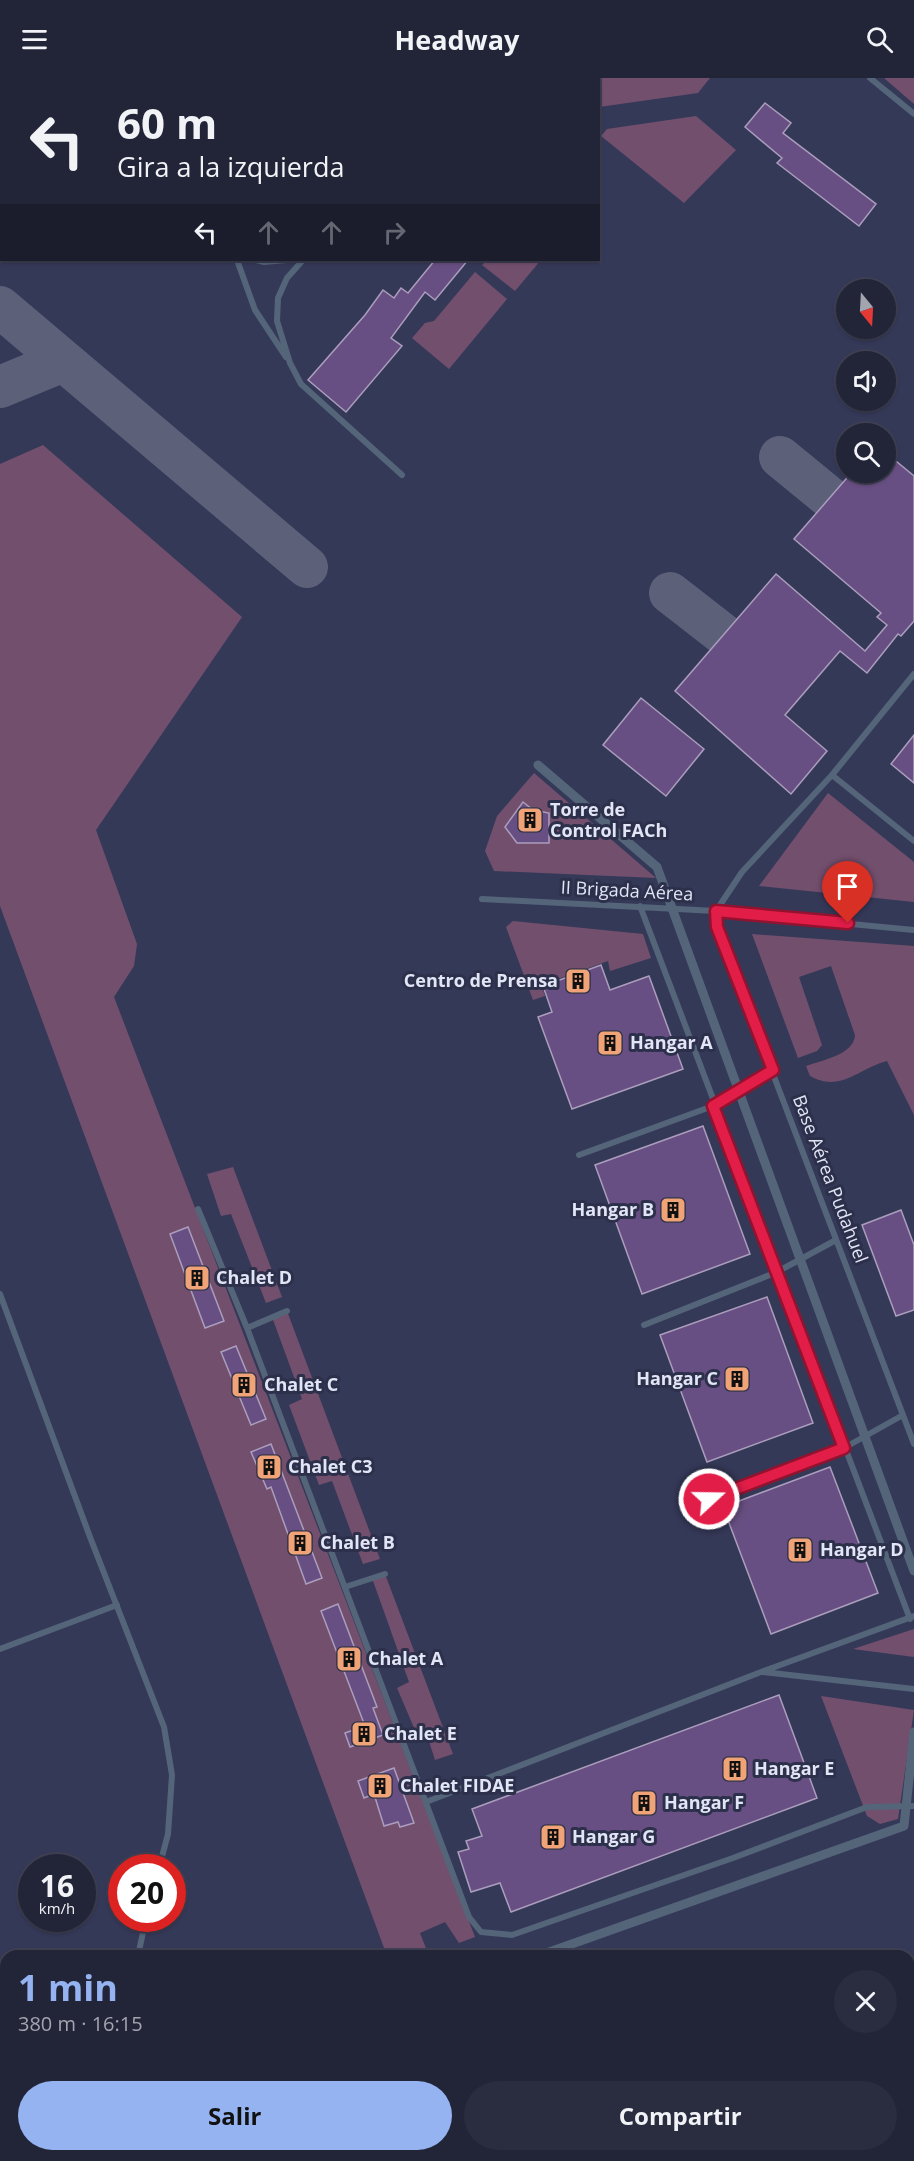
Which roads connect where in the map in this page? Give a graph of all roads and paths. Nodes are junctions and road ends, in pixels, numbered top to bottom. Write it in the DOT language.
graph roads {
  1 [pos="870,78"];
  2 [pos="914,114"];
  3 [pos="237,261"];
  4 [pos="260,261"];
  5 [pos="276,261"];
  6 [pos="302,261"];
  7 [pos="290,363"];
  8 [pos="402,475"];
  9 [pos="914,674"];
  10 [pos="538,765"];
  11 [pos="832,775"];
  12 [pos="914,841"];
  13 [pos="482,899"];
  14 [pos="639,906"];
  15 [pos="672,908"];
  16 [pos="716,911"];
  17 [pos="914,930"];
  18 [pos="773,1070"];
  19 [pos="739,1090"];
  20 [pos="713,1106"];
  21 [pos="579,1155"];
  22 [pos="198,1209"];
  23 [pos="836,1240"];
  24 [pos="800,1259"];
  25 [pos="777,1272"];
  26 [pos="0,1294"];
  27 [pos="287,1311"];
  28 [pos="644,1325"];
  29 [pos="247,1328"];
  30 [pos="903,1415"];
  31 [pos="865,1436"];
  32 [pos="914,1444"];
  33 [pos="844,1448"];
  34 [pos="709,1499"];
  35 [pos="914,1571"];
  36 [pos="385,1574"];
  37 [pos="345,1587"];
  38 [pos="117,1605"];
  39 [pos="912,1617"];
  40 [pos="0,1648"];
  41 [pos="761,1672"];
  42 [pos="914,1689"];
  43 [pos="914,1732"];
  44 [pos="426,1802"];
  45 [pos="910,1806"];
  46 [pos="163,1854"];
  47 [pos="143,1932"];
  48 [pos="139,1950"];
  49 [pos="555,1950"];
  1 -- 2 [label="lane"];
  3 -- 7 [label="lane"];
  4 -- 5 [label="lane"];
  6 -- 7 [label="lane"];
  7 -- 8 [label="lane"];
  9 -- 11 [label="lane"];
  10 -- 15 [label="street"];
  11 -- 12 [label="lane"];
  11 -- 16 [label="lane"];
  13 -- 14 [label="lane, II Brigada Aérea"];
  14 -- 15 [label="lane, II Brigada Aérea"];
  14 -- 20 [label="lane"];
  15 -- 16 [label="lane, II Brigada Aérea"];
  15 -- 19 [label="street"];
  16 -- 17 [label="lane, II Brigada Aérea"];
  16 -- 18 [label="lane, Base Aérea Pudahuel"];
  18 -- 19 [label="lane"];
  18 -- 23 [label="lane, Base Aérea Pudahuel"];
  19 -- 20 [label="lane"];
  19 -- 24 [label="street"];
  20 -- 21 [label="lane"];
  20 -- 25 [label="lane"];
  22 -- 29 [label="lane"];
  23 -- 24 [label="lane"];
  23 -- 30 [label="lane, Base Aérea Pudahuel"];
  24 -- 25 [label="lane"];
  24 -- 31 [label="street"];
  25 -- 28 [label="lane"];
  25 -- 33 [label="lane"];
  26 -- 38 [label="lane"];
  27 -- 29 [label="lane"];
  29 -- 37 [label="lane"];
  30 -- 31 [label="lane"];
  30 -- 32 [label="lane, Base Aérea Pudahuel"];
  31 -- 33 [label="lane"];
  31 -- 35 [label="street"];
  33 -- 34 [label="lane"];
  33 -- 39 [label="lane"];
  36 -- 37 [label="lane"];
  37 -- 44 [label="lane"];
  38 -- 40 [label="lane"];
  38 -- 46 [label="lane"];
  39 -- 41 [label="lane"];
  41 -- 42 [label="lane"];
  41 -- 44 [label="lane"];
  43 -- 45 [label="street"];
  44 -- 45 [label="lane"];
  45 -- 49 [label="street"];
  47 -- 48 [label="lane"];
}
